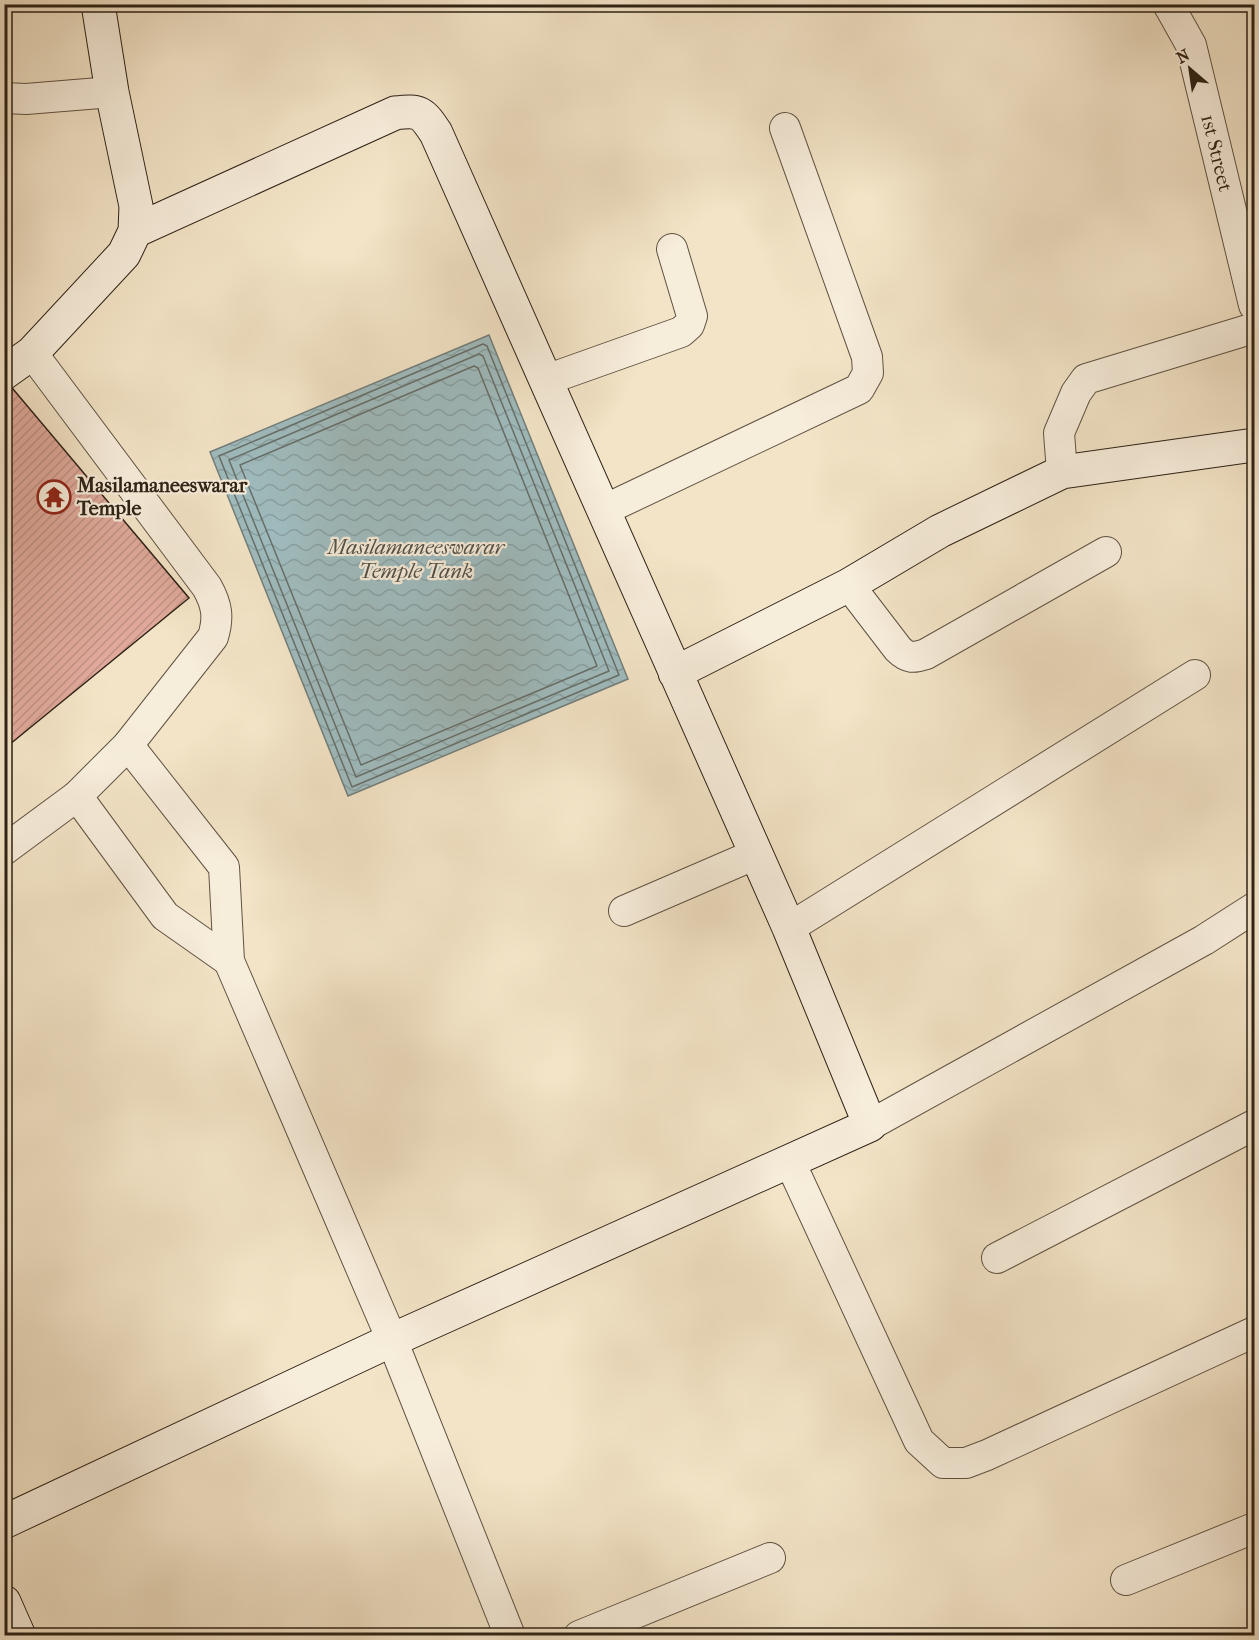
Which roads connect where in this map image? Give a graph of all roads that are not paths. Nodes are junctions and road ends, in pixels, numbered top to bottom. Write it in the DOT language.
graph roads {
  1 [pos="98,4"];
  2 [pos="1168,4"];
  3 [pos="112,92"];
  4 [pos="4,98"];
  5 [pos="786,128"];
  6 [pos="135,231"];
  7 [pos="672,249"];
  8 [pos="1254,305"];
  9 [pos="1254,328"];
  10 [pos="32,353"];
  11 [pos="4,373"];
  12 [pos="546,380"];
  13 [pos="1254,445"];
  14 [pos="1062,472"];
  15 [pos="604,510"];
  16 [pos="1106,552"];
  17 [pos="849,585"];
  18 [pos="675,673"];
  19 [pos="1195,675"];
  20 [pos="128,745"];
  21 [pos="77,796"];
  22 [pos="4,850"];
  23 [pos="756,854"];
  24 [pos="1254,908"];
  25 [pos="624,911"];
  26 [pos="789,928"];
  27 [pos="229,961"];
  28 [pos="870,1125"];
  29 [pos="1254,1125"];
  30 [pos="790,1162"];
  31 [pos="996,1258"];
  32 [pos="1254,1332"];
  33 [pos="392,1340"];
  34 [pos="4,1522"];
  35 [pos="1254,1528"];
  36 [pos="770,1558"];
  37 [pos="1126,1580"];
  38 [pos="4,1602"];
  39 [pos="19,1635"];
  40 [pos="510,1635"];
  41 [pos="579,1635"];
  1 -- 3 [label="street"];
  2 -- 8 [label="street, 1st Street"];
  3 -- 4 [label="street"];
  3 -- 6 [label="street"];
  5 -- 15 [label="street"];
  6 -- 10 [label="street"];
  6 -- 12 [label="street"];
  7 -- 12 [label="street"];
  9 -- 14 [label="street"];
  10 -- 11 [label="street"];
  10 -- 20 [label="street"];
  12 -- 15 [label="street"];
  13 -- 14 [label="street"];
  14 -- 17 [label="street"];
  15 -- 18 [label="street"];
  16 -- 17 [label="street"];
  17 -- 18 [label="street"];
  18 -- 23 [label="street"];
  19 -- 26 [label="street"];
  20 -- 21 [label="street"];
  20 -- 27 [label="street"];
  21 -- 22 [label="street"];
  21 -- 27 [label="street"];
  23 -- 25 [label="street"];
  23 -- 26 [label="street"];
  24 -- 28 [label="street"];
  26 -- 28 [label="street"];
  27 -- 33 [label="street"];
  28 -- 30 [label="street"];
  29 -- 31 [label="street"];
  30 -- 32 [label="street"];
  30 -- 33 [label="street"];
  33 -- 34 [label="street"];
  33 -- 40 [label="street"];
  35 -- 37 [label="street"];
  36 -- 41 [label="street"];
  38 -- 39 [label="street"];
}
